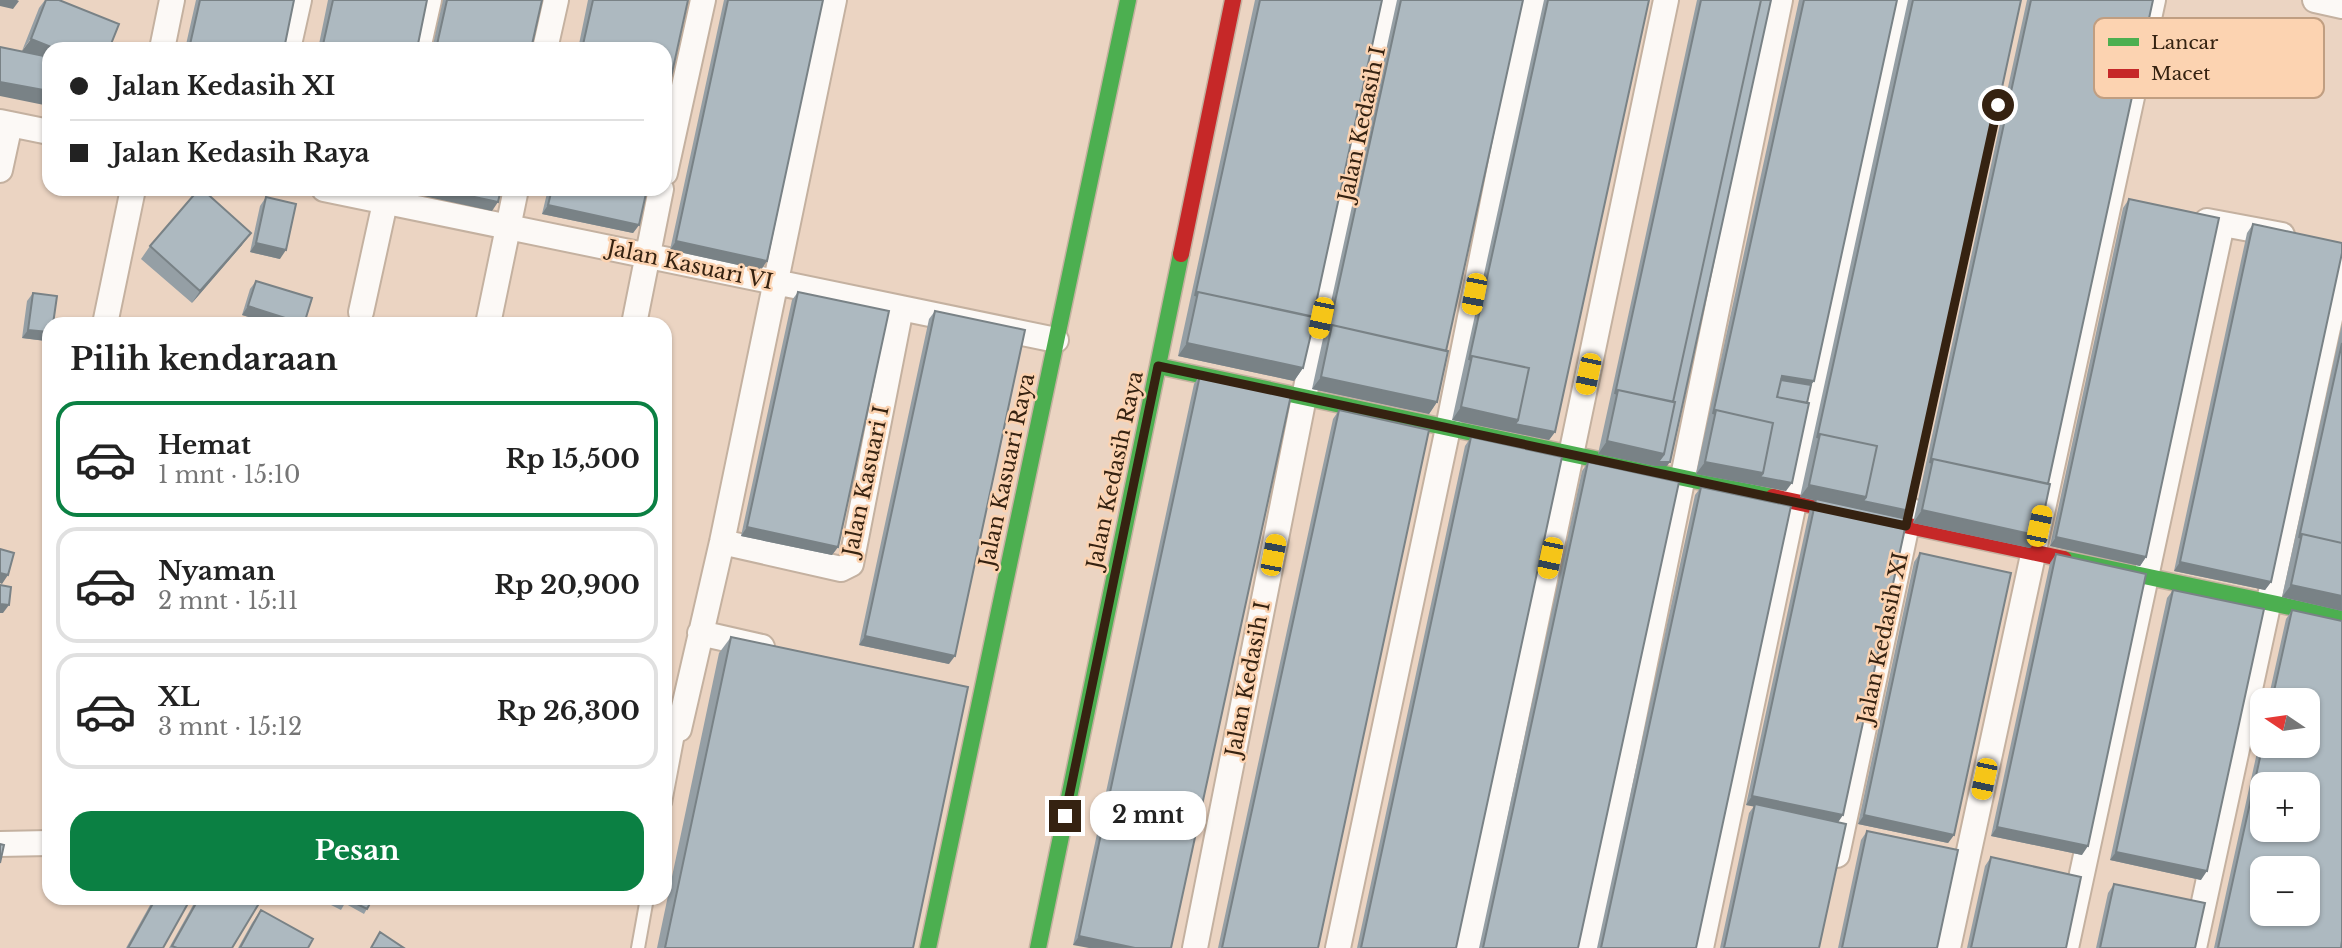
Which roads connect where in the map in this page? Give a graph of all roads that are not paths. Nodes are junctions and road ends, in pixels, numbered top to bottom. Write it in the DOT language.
graph roads {
  1 [pos="172,0"];
  2 [pos="299,0"];
  3 [pos="429,0"];
  4 [pos="556,0"];
  5 [pos="703,0"];
  6 [pos="834,0"];
  7 [pos="1128,0"];
  8 [pos="1233,0"];
  9 [pos="1388,0"];
  10 [pos="1533,0"];
  11 [pos="1666,0"];
  12 [pos="1780,0"];
  13 [pos="1899,0"];
  14 [pos="2153,0"];
  15 [pos="2315,0"];
  16 [pos="2342,6"];
  17 [pos="2149,18"];
  18 [pos="163,42"];
  19 [pos="290,42"];
  20 [pos="420,42"];
  21 [pos="547,42"];
  22 [pos="2133,98"];
  23 [pos="5,123"];
  24 [pos="42,131"];
  25 [pos="672,141"];
  26 [pos="0,170"];
  27 [pos="132,196"];
  28 [pos="386,196"];
  29 [pos="390,196"];
  30 [pos="515,196"];
  31 [pos="660,196"];
  32 [pos="2111,201"];
  33 [pos="2136,206"];
  34 [pos="2185,216"];
  35 [pos="2222,224"];
  36 [pos="508,227"];
  37 [pos="2302,239"];
  38 [pos="2338,251"];
  39 [pos="647,256"];
  40 [pos="776,283"];
  41 [pos="901,308"];
  42 [pos="361,312"];
  43 [pos="106,317"];
  44 [pos="489,317"];
  45 [pos="635,317"];
  46 [pos="1056,340"];
  47 [pos="1158,366"];
  48 [pos="1304,397"];
  49 [pos="1448,428"];
  50 [pos="1571,454"];
  51 [pos="1682,478"];
  52 [pos="1915,485"];
  53 [pos="1794,502"];
  54 [pos="1906,526"];
  55 [pos="722,542"];
  56 [pos="2033,553"];
  57 [pos="2146,577"];
  58 [pos="2269,603"];
  59 [pos="2342,618"];
  60 [pos="700,633"];
  61 [pos="780,651"];
  62 [pos="954,689"];
  63 [pos="981,695"];
  64 [pos="672,728"];
  65 [pos="1843,827"];
  66 [pos="1868,833"];
  67 [pos="0,844"];
  68 [pos="42,844"];
  69 [pos="1943,849"];
  70 [pos="1968,854"];
  71 [pos="1993,859"];
  72 [pos="2056,873"];
  73 [pos="2081,878"];
  74 [pos="1831,881"];
  75 [pos="646,905"];
  76 [pos="638,948"];
  77 [pos="928,948"];
  78 [pos="1038,948"];
  79 [pos="1195,948"];
  80 [pos="1339,948"];
  81 [pos="1468,948"];
  82 [pos="1587,948"];
  83 [pos="1701,948"];
  84 [pos="1948,948"];
  85 [pos="2066,948"];
  86 [pos="2194,948"];
  1 -- 18 [label="street"];
  2 -- 19 [label="street"];
  3 -- 20 [label="street"];
  4 -- 21 [label="street"];
  5 -- 25 [label="street"];
  6 -- 40 [label="street"];
  7 -- 46 [label="main road, Jalan Kasuari Raya"];
  8 -- 47 [label="main road, Jalan Kedasih Raya"];
  9 -- 48 [label="street, Jalan Kedasih I"];
  10 -- 49 [label="street"];
  11 -- 50 [label="street"];
  12 -- 51 [label="street"];
  13 -- 53 [label="street"];
  14 -- 17 [label="street"];
  15 -- 16 [label="street"];
  22 -- 32 [label="street"];
  23 -- 24 [label="street"];
  23 -- 26 [label="street"];
  27 -- 43 [label="street"];
  28 -- 42 [label="street"];
  29 -- 36 [label="street, Jalan Kasuari VI"];
  30 -- 36 [label="street"];
  31 -- 39 [label="street"];
  32 -- 33 [label="street"];
  32 -- 56 [label="street"];
  34 -- 35 [label="street"];
  35 -- 37 [label="street"];
  35 -- 57 [label="street"];
  36 -- 39 [label="street, Jalan Kasuari VI"];
  36 -- 44 [label="street"];
  38 -- 58 [label="street"];
  39 -- 40 [label="street, Jalan Kasuari VI"];
  39 -- 45 [label="street"];
  40 -- 41 [label="street, Jalan Kasuari VI"];
  40 -- 55 [label="street"];
  41 -- 46 [label="street, Jalan Kasuari VI"];
  41 -- 55 [label="street, Jalan Kasuari I"];
  46 -- 63 [label="main road, Jalan Kasuari Raya"];
  47 -- 48 [label="main road"];
  47 -- 78 [label="main road, Jalan Kedasih Raya"];
  48 -- 49 [label="main road"];
  48 -- 79 [label="street, Jalan Kedasih I"];
  49 -- 50 [label="main road"];
  49 -- 80 [label="street"];
  50 -- 51 [label="main road"];
  50 -- 81 [label="street"];
  51 -- 53 [label="main road"];
  51 -- 82 [label="street"];
  52 -- 54 [label="street, Jalan Kedasih XI"];
  53 -- 54 [label="main road"];
  53 -- 83 [label="street"];
  54 -- 56 [label="main road"];
  54 -- 65 [label="street, Jalan Kedasih XI"];
  55 -- 60 [label="street"];
  56 -- 57 [label="main road"];
  56 -- 70 [label="street"];
  57 -- 58 [label="main road"];
  57 -- 73 [label="street"];
  58 -- 59 [label="main road"];
  58 -- 86 [label="street"];
  60 -- 61 [label="street"];
  60 -- 64 [label="street"];
  62 -- 63 [label="street"];
  63 -- 77 [label="main road, Jalan Kasuari Raya"];
  65 -- 66 [label="street"];
  65 -- 74 [label="street, Jalan Kedasih XI"];
  67 -- 68 [label="street"];
  69 -- 70 [label="street"];
  70 -- 71 [label="street"];
  70 -- 84 [label="street"];
  72 -- 73 [label="street"];
  73 -- 85 [label="street"];
  75 -- 76 [label="lane"];
}
